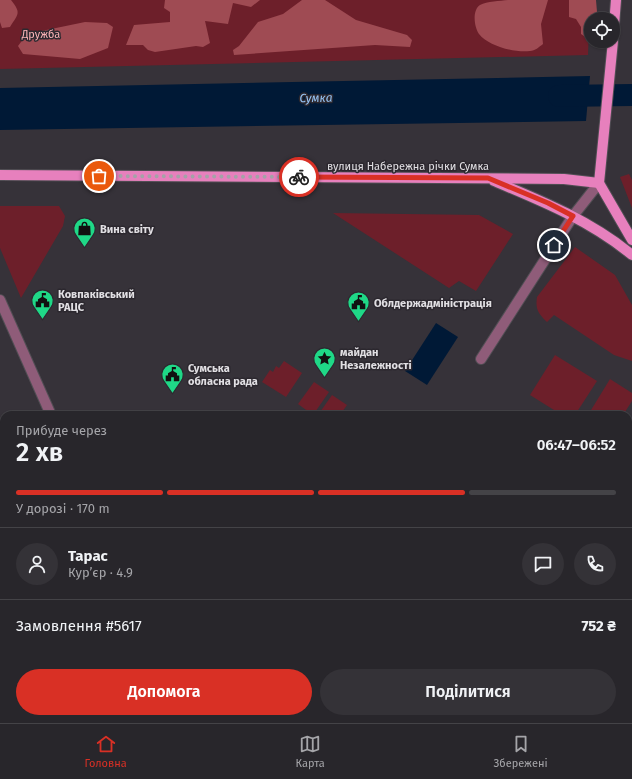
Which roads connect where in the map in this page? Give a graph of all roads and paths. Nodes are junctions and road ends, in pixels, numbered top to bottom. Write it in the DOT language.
graph roads {
  1 [pos="616,0"];
  2 [pos="615,12"];
  3 [pos="612,48"];
  4 [pos="0,175"];
  5 [pos="488,178"];
  6 [pos="599,183"];
  7 [pos="573,216"];
  8 [pos="632,240"];
  9 [pos="632,255"];
  10 [pos="0,300"];
  11 [pos="481,358"];
  12 [pos="49,411"];
  1 -- 2 [label="main road"];
  3 -- 6 [label="main road"];
  4 -- 5 [label="main road, вулиця Набережна річки Сумка"];
  5 -- 6 [label="main road, вулиця Набережна річки Сумка"];
  5 -- 7 [label="main road"];
  6 -- 7 [label="street"];
  6 -- 8 [label="main road"];
  7 -- 9 [label="main road"];
  7 -- 11 [label="street"];
  10 -- 12 [label="street"];
}
